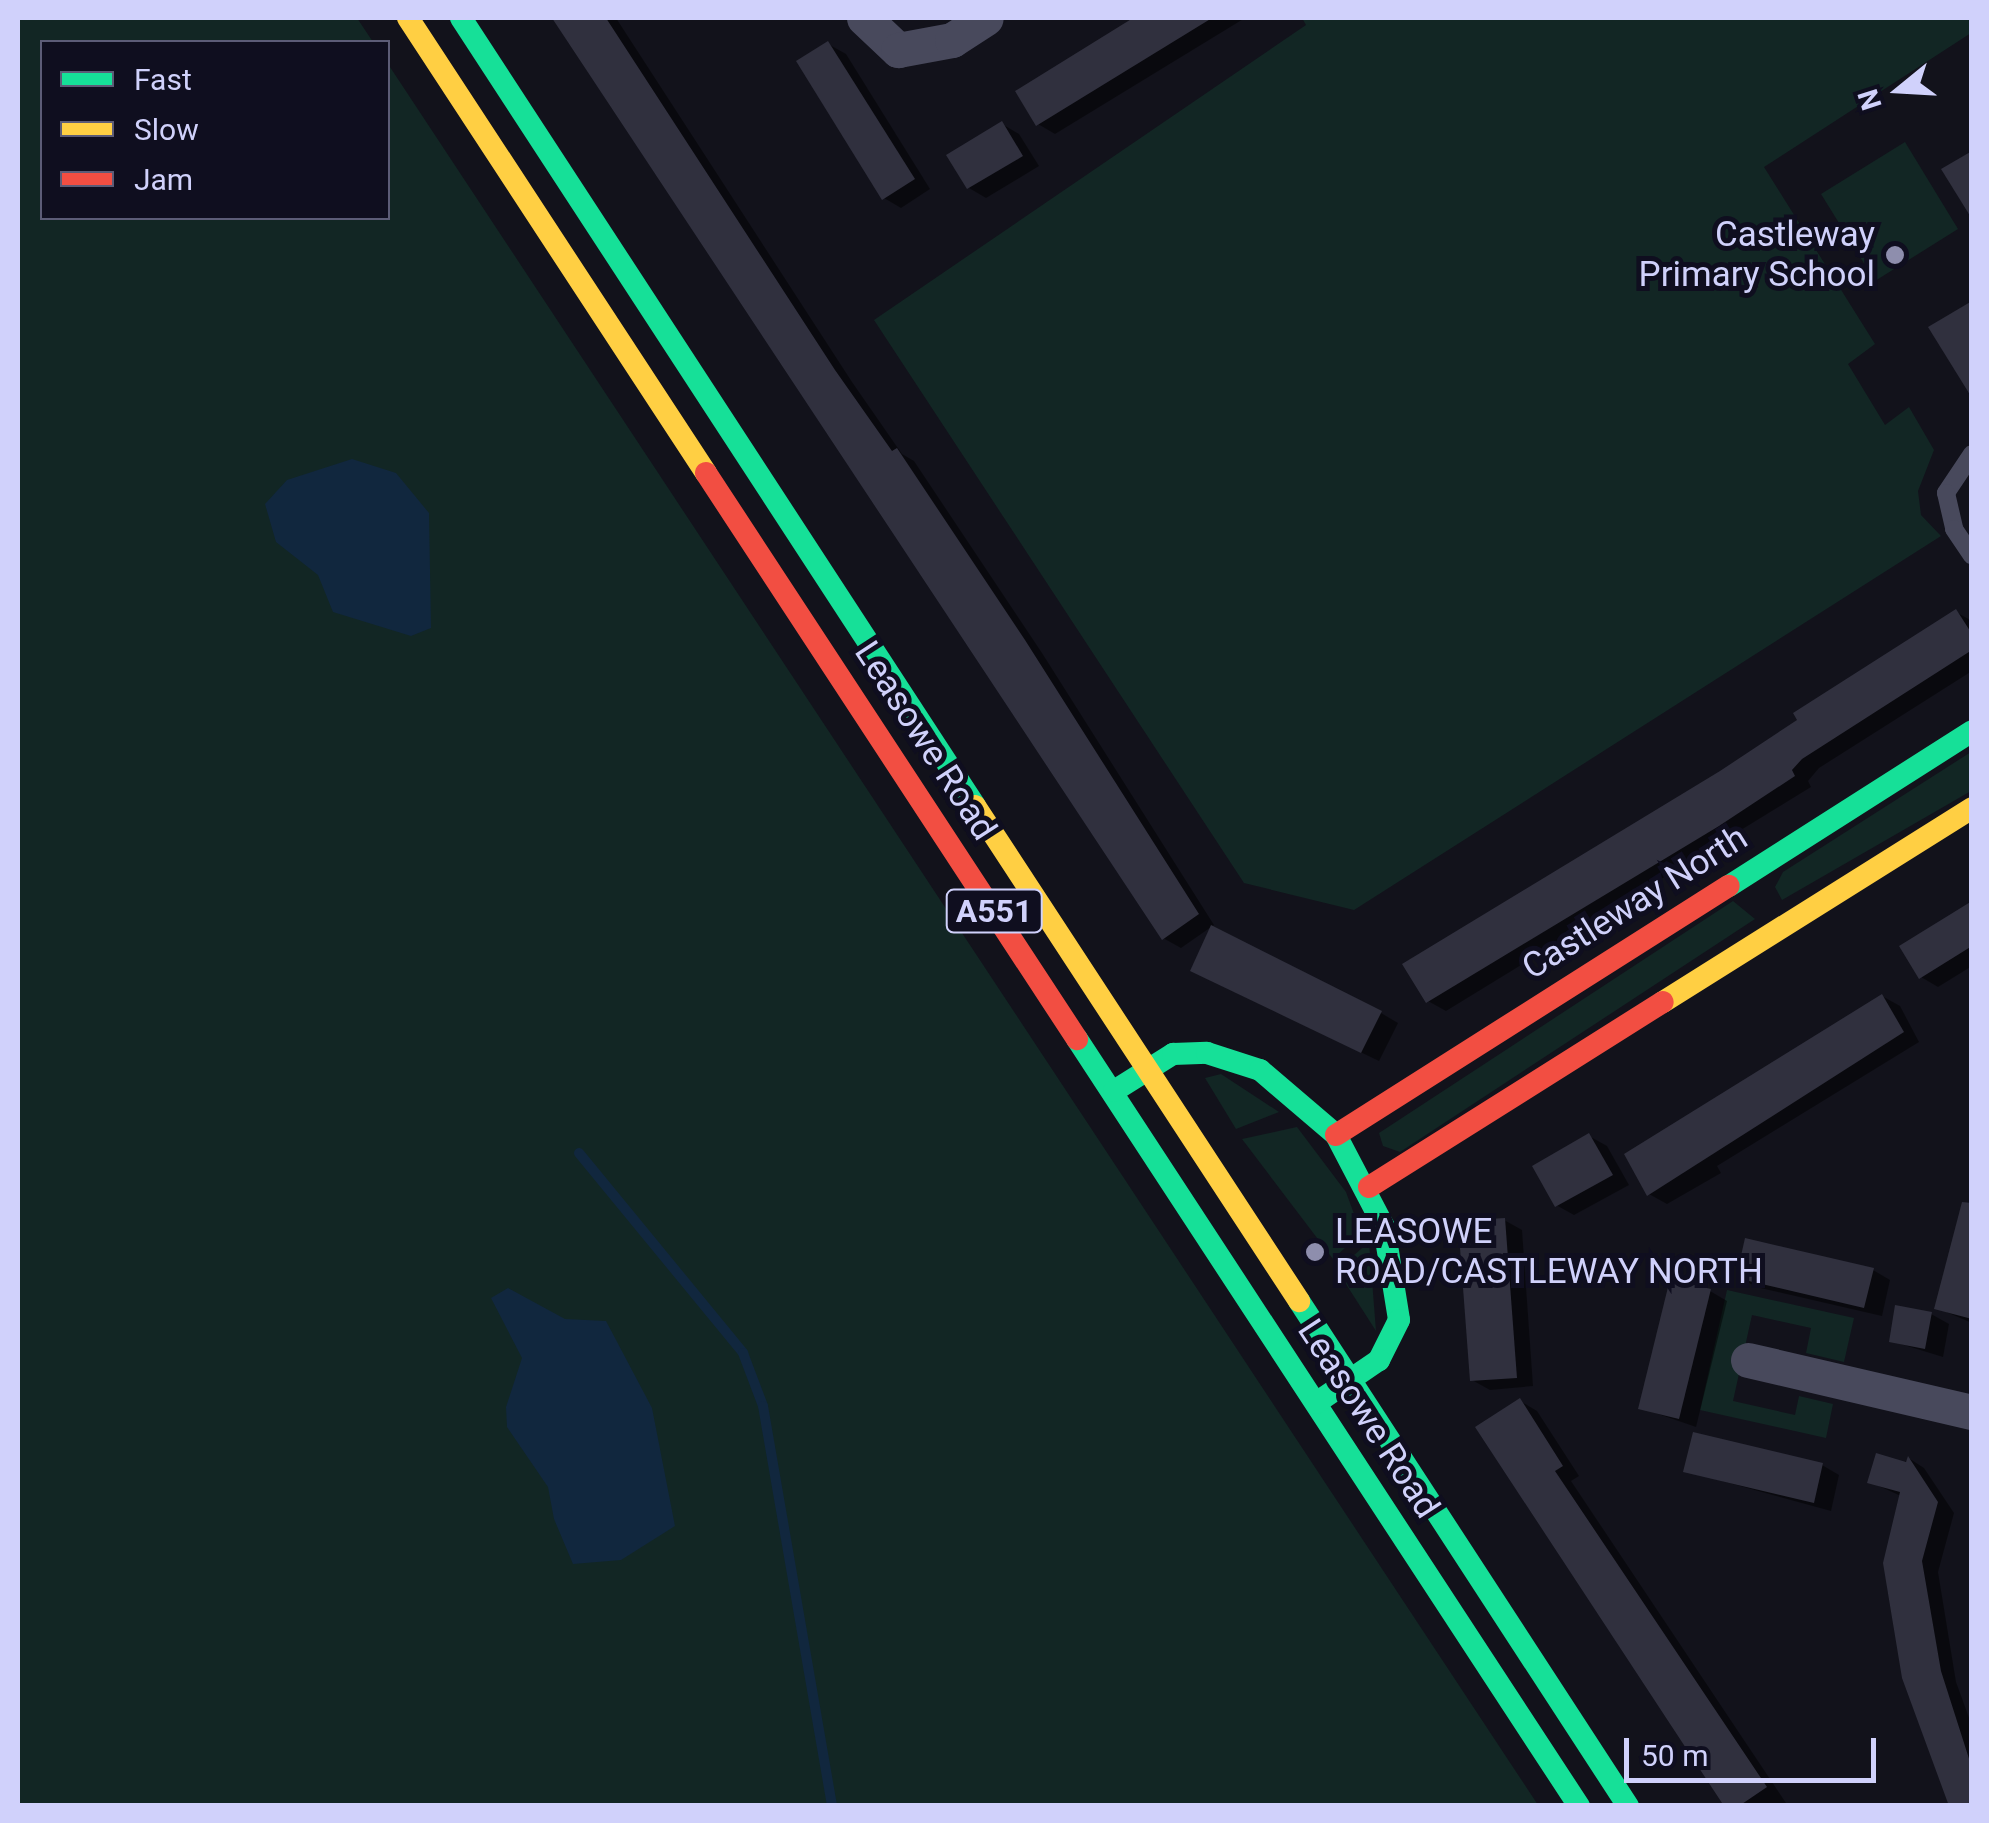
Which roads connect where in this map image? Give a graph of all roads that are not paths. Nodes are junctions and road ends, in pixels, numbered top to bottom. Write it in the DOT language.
graph roads {
  1 [pos="408,18"];
  2 [pos="461,18"];
  3 [pos="864,18"];
  4 [pos="986,18"];
  5 [pos="1972,454"];
  6 [pos="1972,556"];
  7 [pos="1972,731"];
  8 [pos="1972,808"];
  9 [pos="1750,872"];
  10 [pos="1783,926"];
  11 [pos="1148,1069"];
  12 [pos="1112,1092"];
  13 [pos="1336,1135"];
  14 [pos="1369,1187"];
  15 [pos="1748,1360"];
  16 [pos="1352,1381"];
  17 [pos="1316,1403"];
  18 [pos="1972,1412"];
  19 [pos="1579,1806"];
  20 [pos="1628,1806"];
  1 -- 12 [label="main road, Leasowe Road / A551"];
  2 -- 11 [label="main road, Leasowe Road / A551"];
  3 -- 4 [label="street"];
  5 -- 6 [label="lane"];
  7 -- 9 [label="main road, Castleway North"];
  8 -- 10 [label="main road"];
  9 -- 10 [label="main road"];
  9 -- 13 [label="main road, Castleway North"];
  10 -- 14 [label="main road"];
  11 -- 12 [label="main road"];
  11 -- 13 [label="main road, Leasowe Road"];
  11 -- 16 [label="main road, Leasowe Road / A551"];
  12 -- 17 [label="main road, Leasowe Road / A551"];
  13 -- 14 [label="main road, Leasowe Road"];
  14 -- 16 [label="main road, Leasowe Road"];
  15 -- 18 [label="street"];
  16 -- 17 [label="main road"];
  16 -- 20 [label="main road, Leasowe Road / A551"];
  17 -- 19 [label="main road, Leasowe Road / A551"];
}
